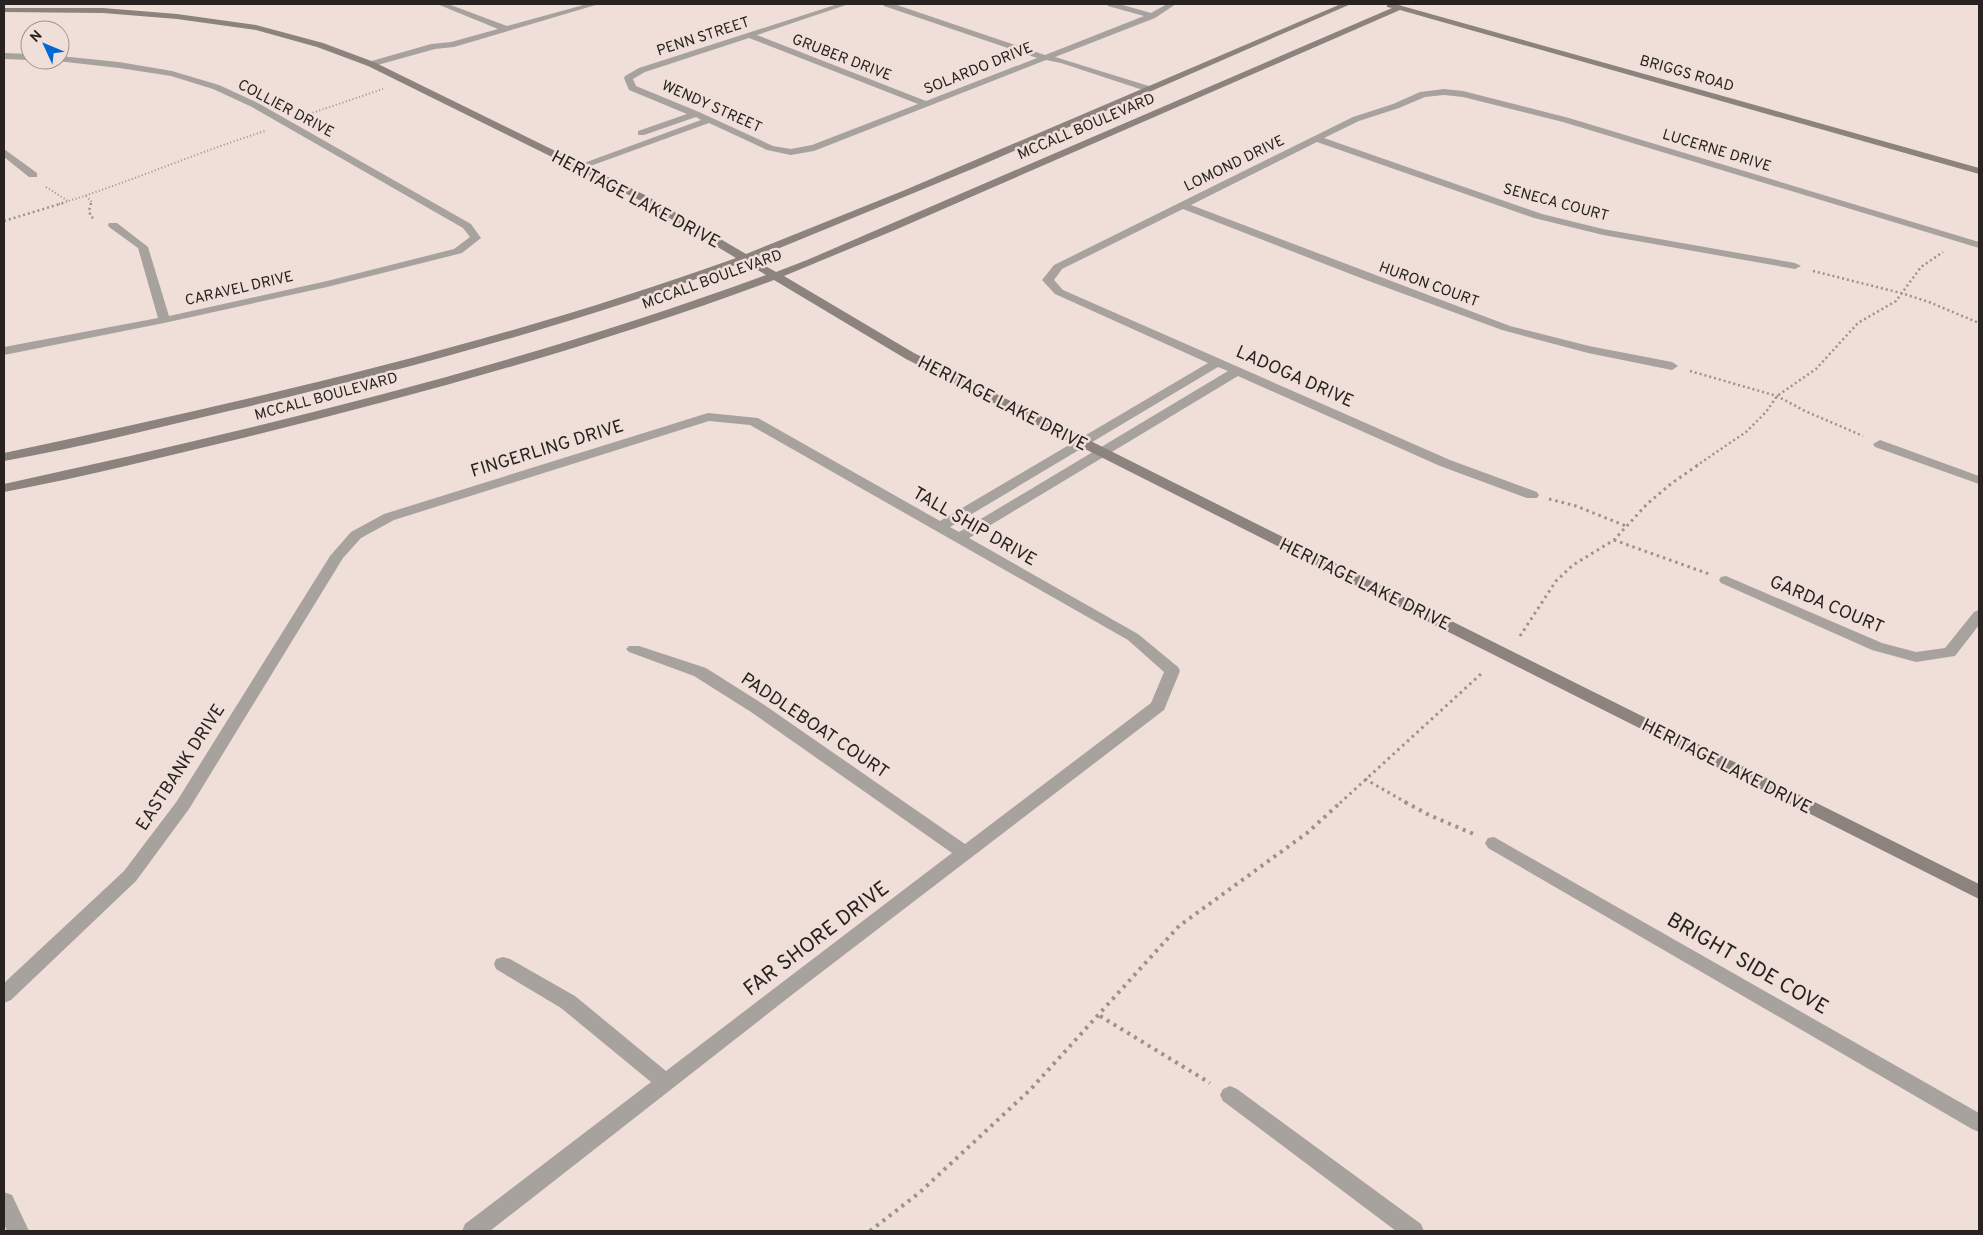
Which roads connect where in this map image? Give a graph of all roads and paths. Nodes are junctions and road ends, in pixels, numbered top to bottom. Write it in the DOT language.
graph roads {
  1 [pos="441,4"];
  2 [pos="595,4"];
  3 [pos="845,4"];
  4 [pos="887,4"];
  5 [pos="1111,4"];
  6 [pos="1172,4"];
  7 [pos="1347,4"];
  8 [pos="1386,4"];
  9 [pos="1399,8"];
  10 [pos="4,10"];
  11 [pos="1152,16"];
  12 [pos="506,29"];
  13 [pos="749,35"];
  14 [pos="451,45"];
  15 [pos="4,56"];
  16 [pos="20,57"];
  17 [pos="1043,57"];
  18 [pos="70,59"];
  19 [pos="371,64"];
  20 [pos="381,69"];
  21 [pos="628,78"];
  22 [pos="387,88"];
  23 [pos="1149,89"];
  24 [pos="1444,92"];
  25 [pos="1137,94"];
  26 [pos="925,104"];
  27 [pos="696,114"];
  28 [pos="709,120"];
  29 [pos="285,123"];
  30 [pos="1317,139"];
  31 [pos="4,152"];
  32 [pos="792,152"];
  33 [pos="566,161"];
  34 [pos="578,167"];
  35 [pos="1979,170"];
  36 [pos="33,175"];
  37 [pos="86,196"];
  38 [pos="69,202"];
  39 [pos="1182,205"];
  40 [pos="4,221"];
  41 [pos="113,225"];
  42 [pos="476,238"];
  43 [pos="1958,239"];
  44 [pos="1979,245"];
  45 [pos="745,258"];
  46 [pos="1795,266"];
  47 [pos="775,275"];
  48 [pos="1048,280"];
  49 [pos="1900,293"];
  50 [pos="164,320"];
  51 [pos="1979,323"];
  52 [pos="4,351"];
  53 [pos="1218,362"];
  54 [pos="1672,366"];
  55 [pos="1237,371"];
  56 [pos="1777,396"];
  57 [pos="753,422"];
  58 [pos="1082,442"];
  59 [pos="1880,444"];
  60 [pos="1100,452"];
  61 [pos="4,457"];
  62 [pos="1979,480"];
  63 [pos="4,488"];
  64 [pos="1532,495"];
  65 [pos="1626,526"];
  66 [pos="939,528"];
  67 [pos="356,535"];
  68 [pos="958,539"];
  69 [pos="1614,540"];
  70 [pos="1726,580"];
  71 [pos="1979,615"];
  72 [pos="1520,636"];
  73 [pos="634,649"];
  74 [pos="1172,671"];
  75 [pos="1482,672"];
  76 [pos="1365,780"];
  77 [pos="1494,843"];
  78 [pos="965,853"];
  79 [pos="1979,892"];
  80 [pos="503,964"];
  81 [pos="4,995"];
  82 [pos="1100,1016"];
  83 [pos="666,1082"];
  84 [pos="1230,1095"];
  85 [pos="1979,1123"];
  86 [pos="4,1202"];
  87 [pos="18,1231"];
  88 [pos="473,1231"];
  89 [pos="870,1231"];
  90 [pos="1413,1231"];
  1 -- 12 [label="street"];
  2 -- 12 [label="street"];
  3 -- 13 [label="street, PENN STREET"];
  4 -- 17 [label="street"];
  5 -- 11 [label="street"];
  6 -- 11 [label="street, SOLARDO DRIVE"];
  7 -- 23 [label="main road, MCCALL BOULEVARD"];
  8 -- 9 [label="main road, BRIGGS ROAD"];
  9 -- 35 [label="main road, BRIGGS ROAD"];
  9 -- 47 [label="main road, MCCALL BOULEVARD"];
  10 -- 19 [label="main road, HERITAGE LAKE DRIVE"];
  11 -- 17 [label="street, SOLARDO DRIVE"];
  12 -- 14 [label="street"];
  13 -- 21 [label="street, PENN STREET"];
  13 -- 26 [label="street, GRUBER DRIVE"];
  14 -- 19 [label="street"];
  14 -- 20 [label="street"];
  15 -- 16 [label="street"];
  17 -- 23 [label="street"];
  17 -- 25 [label="street"];
  17 -- 26 [label="street, SOLARDO DRIVE"];
  18 -- 29 [label="street, COLLIER DRIVE"];
  19 -- 20 [label="main road, HERITAGE LAKE DRIVE"];
  20 -- 33 [label="main road, HERITAGE LAKE DRIVE"];
  21 -- 27 [label="street, WENDY STREET"];
  22 -- 29 [label="path"];
  23 -- 25 [label="main road, MCCALL BOULEVARD"];
  24 -- 30 [label="street, LOMOND DRIVE"];
  24 -- 43 [label="street, LUCERNE DRIVE"];
  25 -- 45 [label="main road, MCCALL BOULEVARD"];
  26 -- 32 [label="street, SOLARDO DRIVE"];
  27 -- 28 [label="street, WENDY STREET"];
  27 -- 33 [label="street"];
  28 -- 32 [label="street, WENDY STREET"];
  28 -- 34 [label="street"];
  29 -- 37 [label="path"];
  29 -- 42 [label="street, COLLIER DRIVE"];
  30 -- 39 [label="street, LOMOND DRIVE"];
  30 -- 46 [label="street, SENECA COURT"];
  31 -- 36 [label="street"];
  33 -- 34 [label="main road, HERITAGE LAKE DRIVE"];
  34 -- 45 [label="main road, HERITAGE LAKE DRIVE"];
  36 -- 38 [label="path"];
  37 -- 38 [label="path"];
  37 -- 41 [label="path"];
  38 -- 40 [label="path"];
  39 -- 48 [label="street, LOMOND DRIVE"];
  39 -- 54 [label="street, HURON COURT"];
  41 -- 50 [label="street"];
  42 -- 50 [label="street, CARAVEL DRIVE"];
  43 -- 44 [label="street, LUCERNE DRIVE"];
  43 -- 49 [label="path"];
  45 -- 47 [label="main road, HERITAGE LAKE DRIVE"];
  45 -- 61 [label="main road, MCCALL BOULEVARD"];
  46 -- 49 [label="path"];
  47 -- 58 [label="main road, HERITAGE LAKE DRIVE"];
  47 -- 63 [label="main road, MCCALL BOULEVARD"];
  48 -- 53 [label="street, LADOGA DRIVE"];
  49 -- 51 [label="path"];
  49 -- 56 [label="path"];
  50 -- 52 [label="street, CARAVEL DRIVE"];
  53 -- 55 [label="street, LADOGA DRIVE"];
  53 -- 58 [label="street"];
  54 -- 56 [label="path"];
  55 -- 60 [label="street"];
  55 -- 64 [label="street, LADOGA DRIVE"];
  56 -- 59 [label="path"];
  56 -- 65 [label="path"];
  57 -- 66 [label="street, TALL SHIP DRIVE"];
  57 -- 67 [label="street, FINGERLING DRIVE"];
  58 -- 60 [label="main road, HERITAGE LAKE DRIVE"];
  58 -- 66 [label="street"];
  59 -- 62 [label="street"];
  60 -- 68 [label="street"];
  60 -- 79 [label="main road, HERITAGE LAKE DRIVE"];
  64 -- 65 [label="path"];
  65 -- 69 [label="path"];
  66 -- 68 [label="street, TALL SHIP DRIVE"];
  67 -- 81 [label="street, EASTBANK DRIVE"];
  68 -- 74 [label="street, TALL SHIP DRIVE"];
  69 -- 70 [label="path"];
  69 -- 72 [label="path"];
  70 -- 71 [label="street, GARDA COURT"];
  73 -- 78 [label="street, PADDLEBOAT COURT"];
  74 -- 78 [label="street, FAR SHORE DRIVE"];
  75 -- 76 [label="path"];
  76 -- 77 [label="path"];
  76 -- 82 [label="path"];
  77 -- 85 [label="street, BRIGHT SIDE COVE"];
  78 -- 83 [label="street, FAR SHORE DRIVE"];
  80 -- 83 [label="street"];
  82 -- 84 [label="path"];
  82 -- 89 [label="path"];
  83 -- 88 [label="street, FAR SHORE DRIVE"];
  84 -- 90 [label="street"];
  86 -- 87 [label="street"];
}
